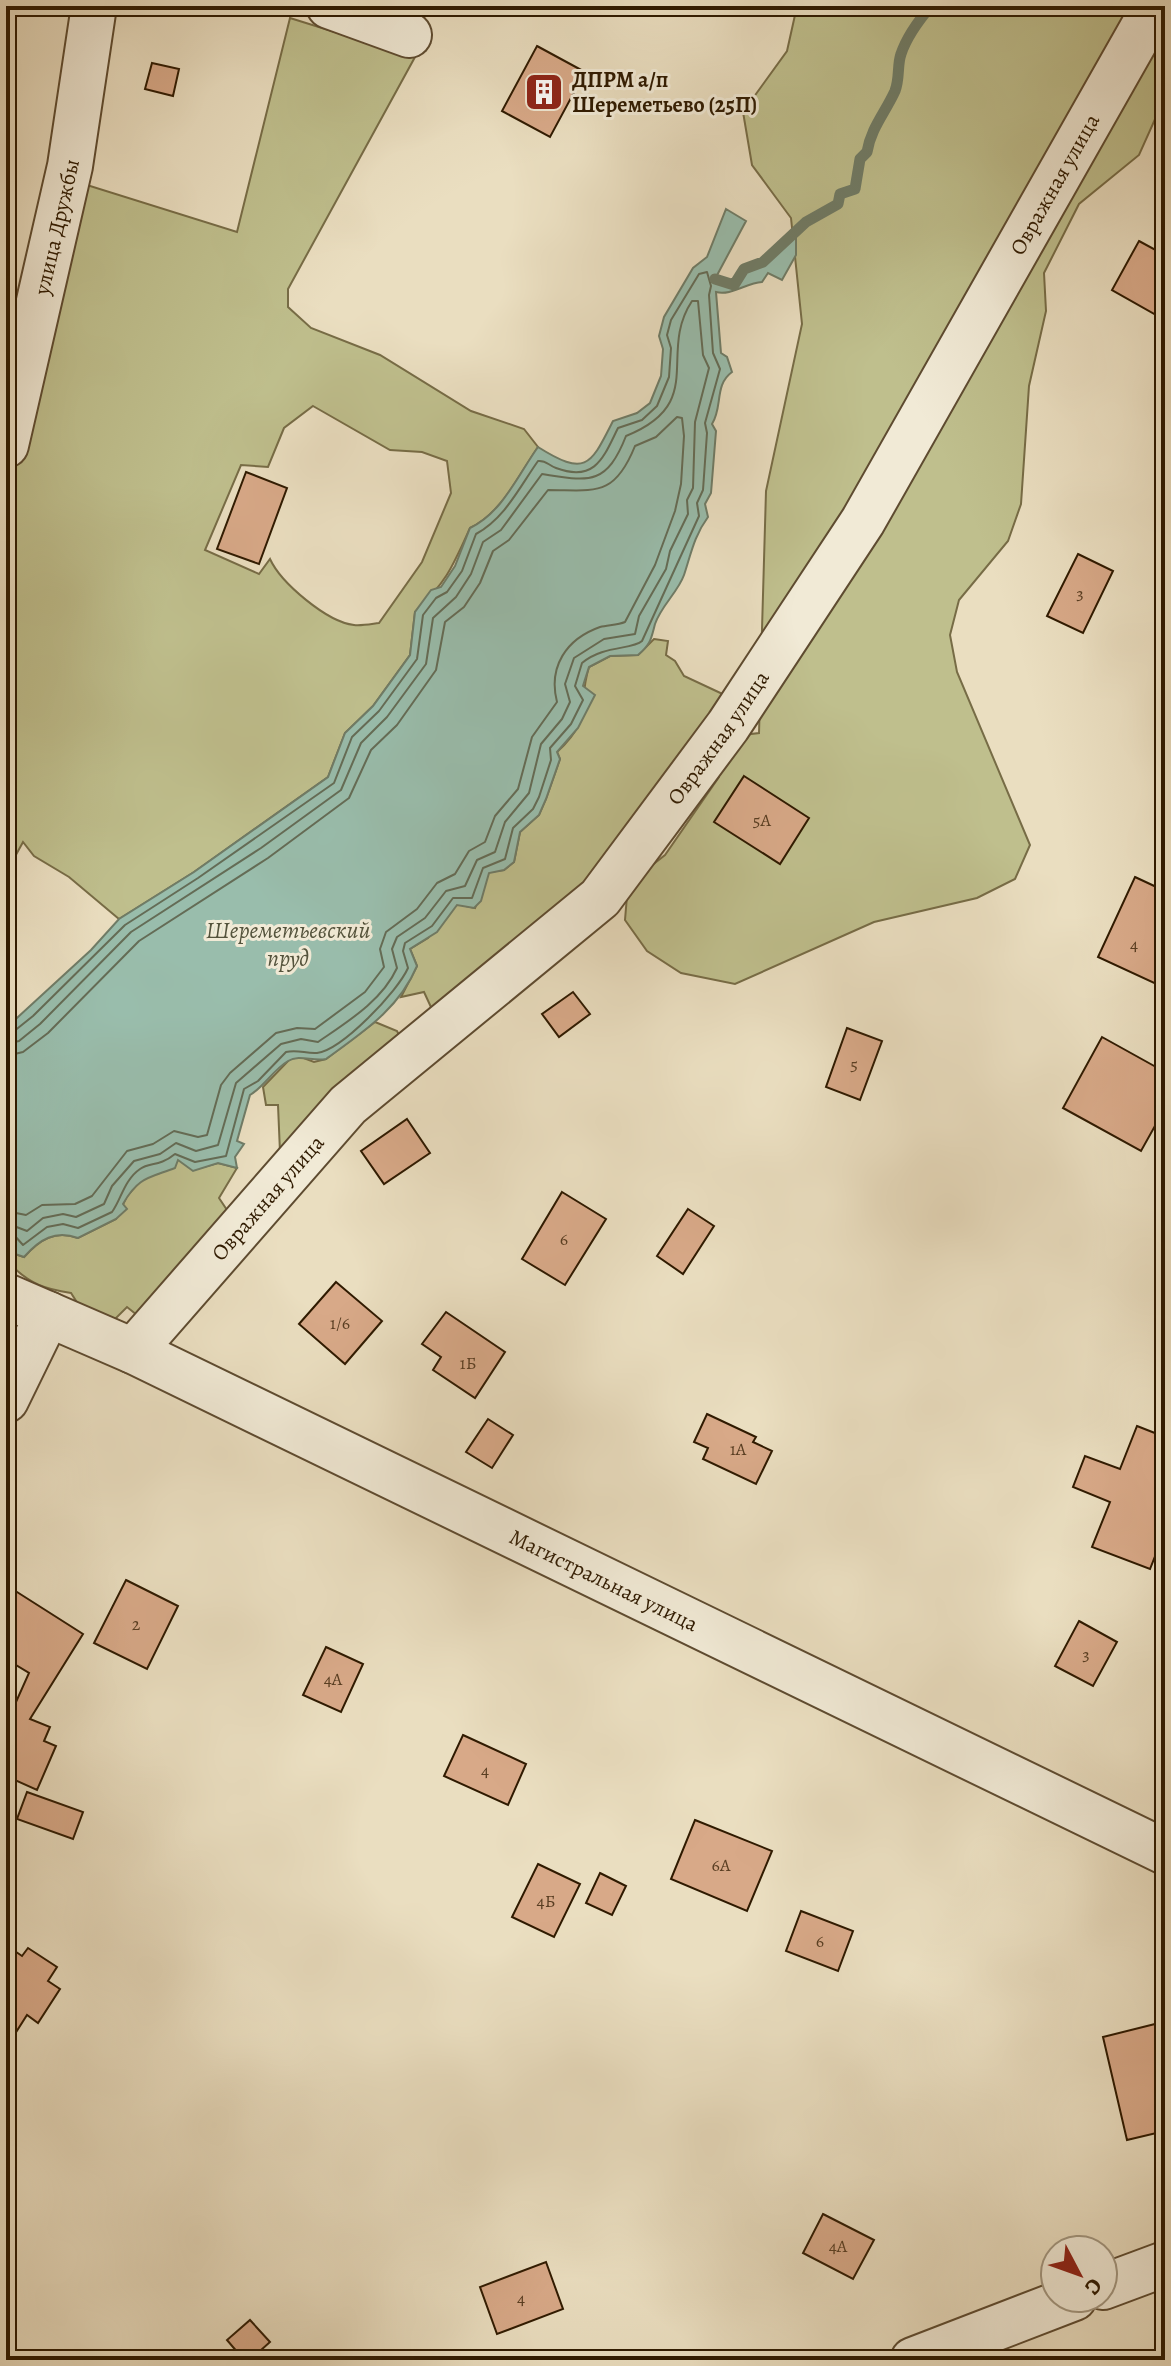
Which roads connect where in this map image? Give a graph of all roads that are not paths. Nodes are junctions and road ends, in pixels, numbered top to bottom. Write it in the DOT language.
graph roads {
  1 [pos="94,6"];
  2 [pos="329,6"];
  3 [pos="1155,6"];
  4 [pos="409,35"];
  5 [pos="6,445"];
  6 [pos="32,1307"];
  7 [pos="133,1351"];
  8 [pos="6,1400"];
  9 [pos="1165,1852"];
  10 [pos="1165,2264"];
  11 [pos="1119,2281"];
  12 [pos="1039,2311"];
  13 [pos="913,2360"];
  1 -- 5 [label="street, улица Дружбы"];
  2 -- 4 [label="street"];
  3 -- 7 [label="street, Овражная улица"];
  6 -- 7 [label="street, Магистральная улица"];
  6 -- 8 [label="street"];
  7 -- 9 [label="street, Магистральная улица"];
  10 -- 11 [label="street"];
  12 -- 13 [label="street"];
}
